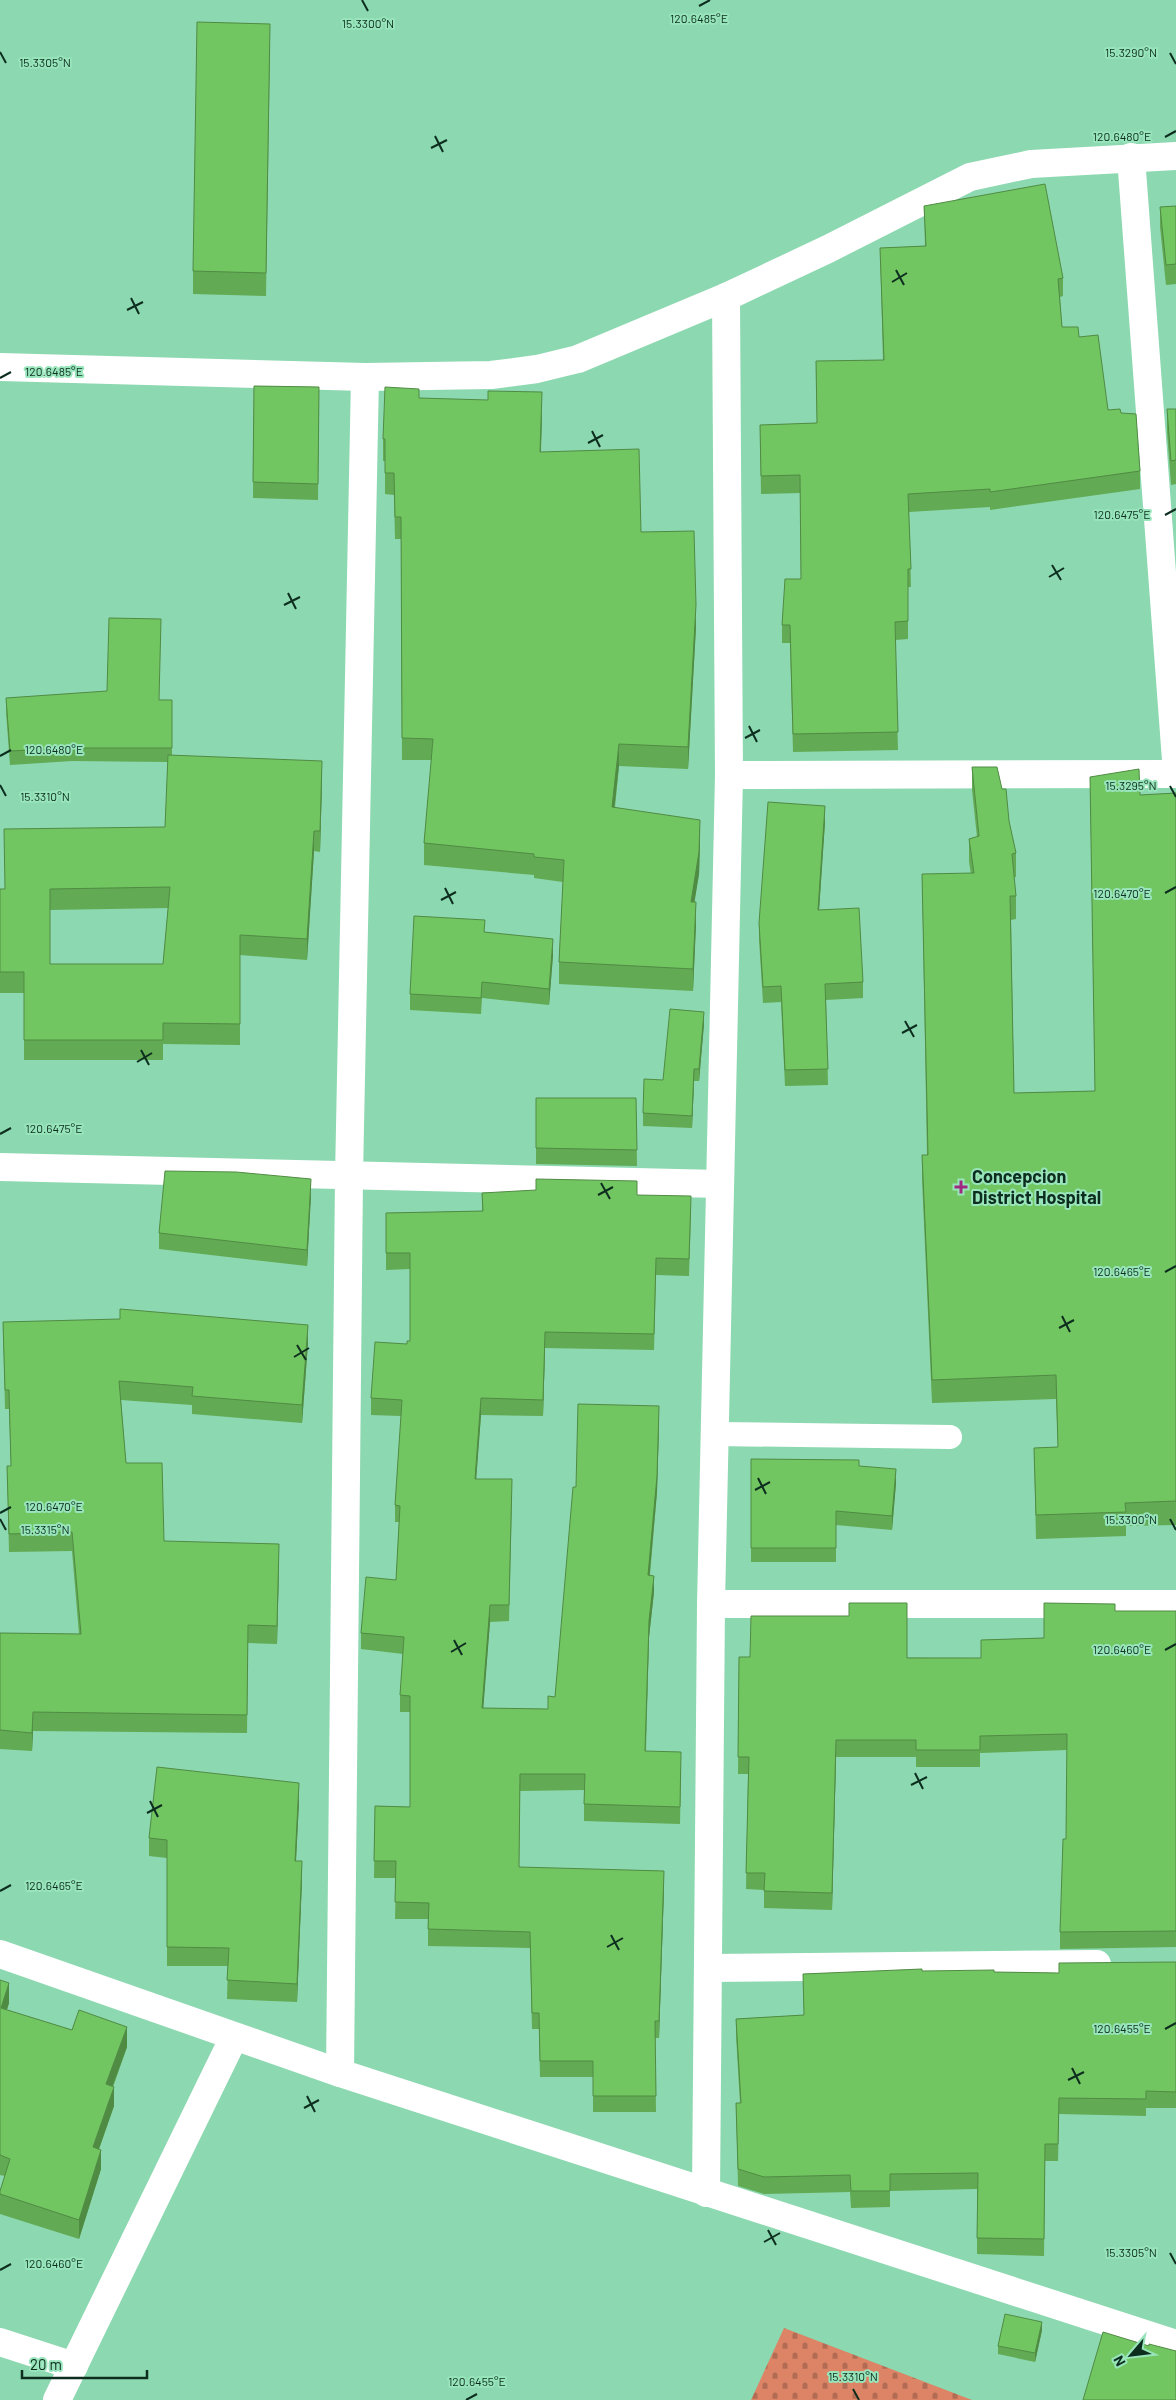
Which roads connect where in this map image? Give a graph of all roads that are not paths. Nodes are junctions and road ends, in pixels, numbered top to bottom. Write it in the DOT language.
graph roads {
  1 [pos="1176,156"];
  2 [pos="1131,157"];
  3 [pos="726,298"];
  4 [pos="0,367"];
  5 [pos="365,377"];
  6 [pos="1176,760"];
  7 [pos="1176,774"];
  8 [pos="729,775"];
  9 [pos="0,1167"];
  10 [pos="348,1177"];
  11 [pos="720,1184"];
  12 [pos="715,1434"];
  13 [pos="950,1437"];
  14 [pos="711,1604"];
  15 [pos="1176,1604"];
  16 [pos="0,1954"];
  17 [pos="1126,1964"];
  18 [pos="708,1968"];
  19 [pos="234,2037"];
  20 [pos="340,2074"];
  21 [pos="706,2193"];
  22 [pos="0,2342"];
  23 [pos="1176,2344"];
  24 [pos="74,2366"];
  25 [pos="57,2400"];
  1 -- 2 [label="street"];
  2 -- 3 [label="street"];
  2 -- 6 [label="street"];
  3 -- 5 [label="street"];
  3 -- 8 [label="street"];
  4 -- 5 [label="street"];
  5 -- 10 [label="street"];
  7 -- 8 [label="street"];
  8 -- 11 [label="street"];
  9 -- 10 [label="street"];
  10 -- 11 [label="street"];
  10 -- 20 [label="street"];
  11 -- 12 [label="street"];
  12 -- 13 [label="lane"];
  12 -- 14 [label="street"];
  14 -- 15 [label="street"];
  14 -- 18 [label="street"];
  16 -- 19 [label="street"];
  17 -- 18 [label="street"];
  18 -- 21 [label="street"];
  19 -- 20 [label="street"];
  19 -- 24 [label="street"];
  20 -- 21 [label="street"];
  21 -- 23 [label="street"];
  22 -- 24 [label="street"];
  24 -- 25 [label="street"];
}
